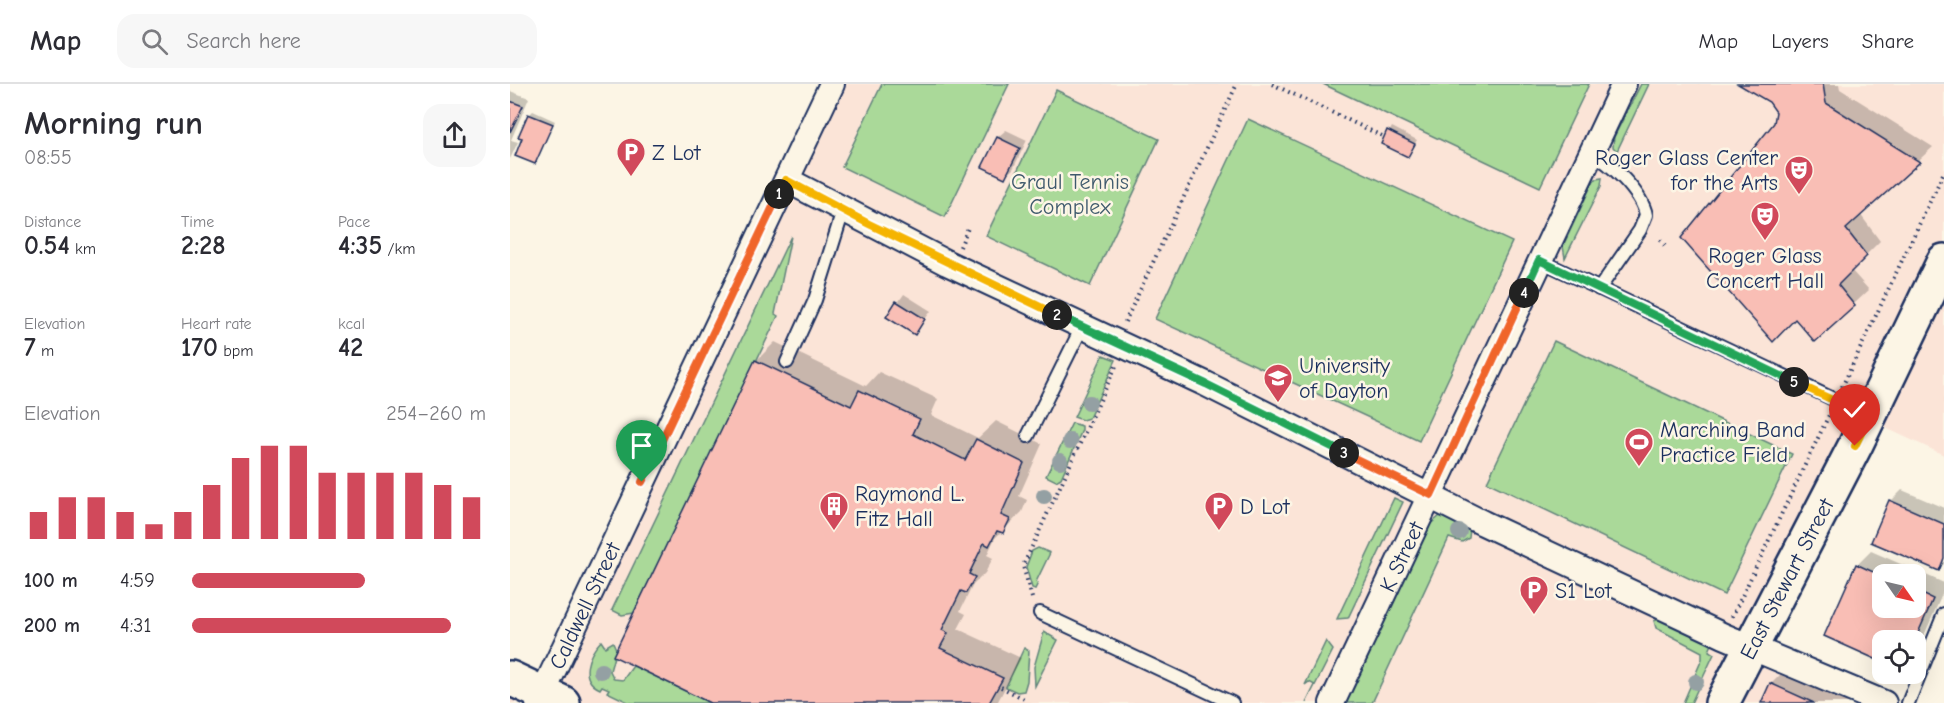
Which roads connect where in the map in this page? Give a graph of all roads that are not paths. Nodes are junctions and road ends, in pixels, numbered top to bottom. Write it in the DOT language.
graph roads {
  1 [pos="832,84"];
  2 [pos="1624,84"];
  3 [pos="1591,153"];
  4 [pos="786,180"];
  5 [pos="843,211"];
  6 [pos="1539,260"];
  7 [pos="1944,261"];
  8 [pos="1599,289"];
  9 [pos="1082,327"];
  10 [pos="787,362"];
  11 [pos="1869,417"];
  12 [pos="1029,436"];
  13 [pos="1431,495"];
  14 [pos="1040,613"];
  15 [pos="1944,614"];
  16 [pos="1751,646"];
  17 [pos="510,678"];
  18 [pos="548,700"];
  19 [pos="1232,703"];
  20 [pos="1332,703"];
  21 [pos="1722,703"];
  22 [pos="1884,703"];
  23 [pos="1908,703"];
  1 -- 4 [label="street, Caldwell Street"];
  2 -- 3 [label="street, K Street"];
  3 -- 6 [label="street, K Street"];
  3 -- 8 [label="lane"];
  4 -- 5 [label="street"];
  4 -- 18 [label="street, Caldwell Street"];
  5 -- 9 [label="street"];
  5 -- 10 [label="lane"];
  6 -- 8 [label="lane"];
  6 -- 13 [label="street, K Street"];
  7 -- 11 [label="main road, East Stewart Street"];
  8 -- 11 [label="lane"];
  9 -- 12 [label="lane"];
  9 -- 13 [label="street"];
  11 -- 16 [label="main road, East Stewart Street"];
  13 -- 16 [label="street"];
  13 -- 20 [label="street, K Street"];
  14 -- 19 [label="lane"];
  15 -- 23 [label="lane"];
  16 -- 21 [label="main road, East Stewart Street"];
  16 -- 22 [label="street"];
  17 -- 18 [label="main road"];
}
